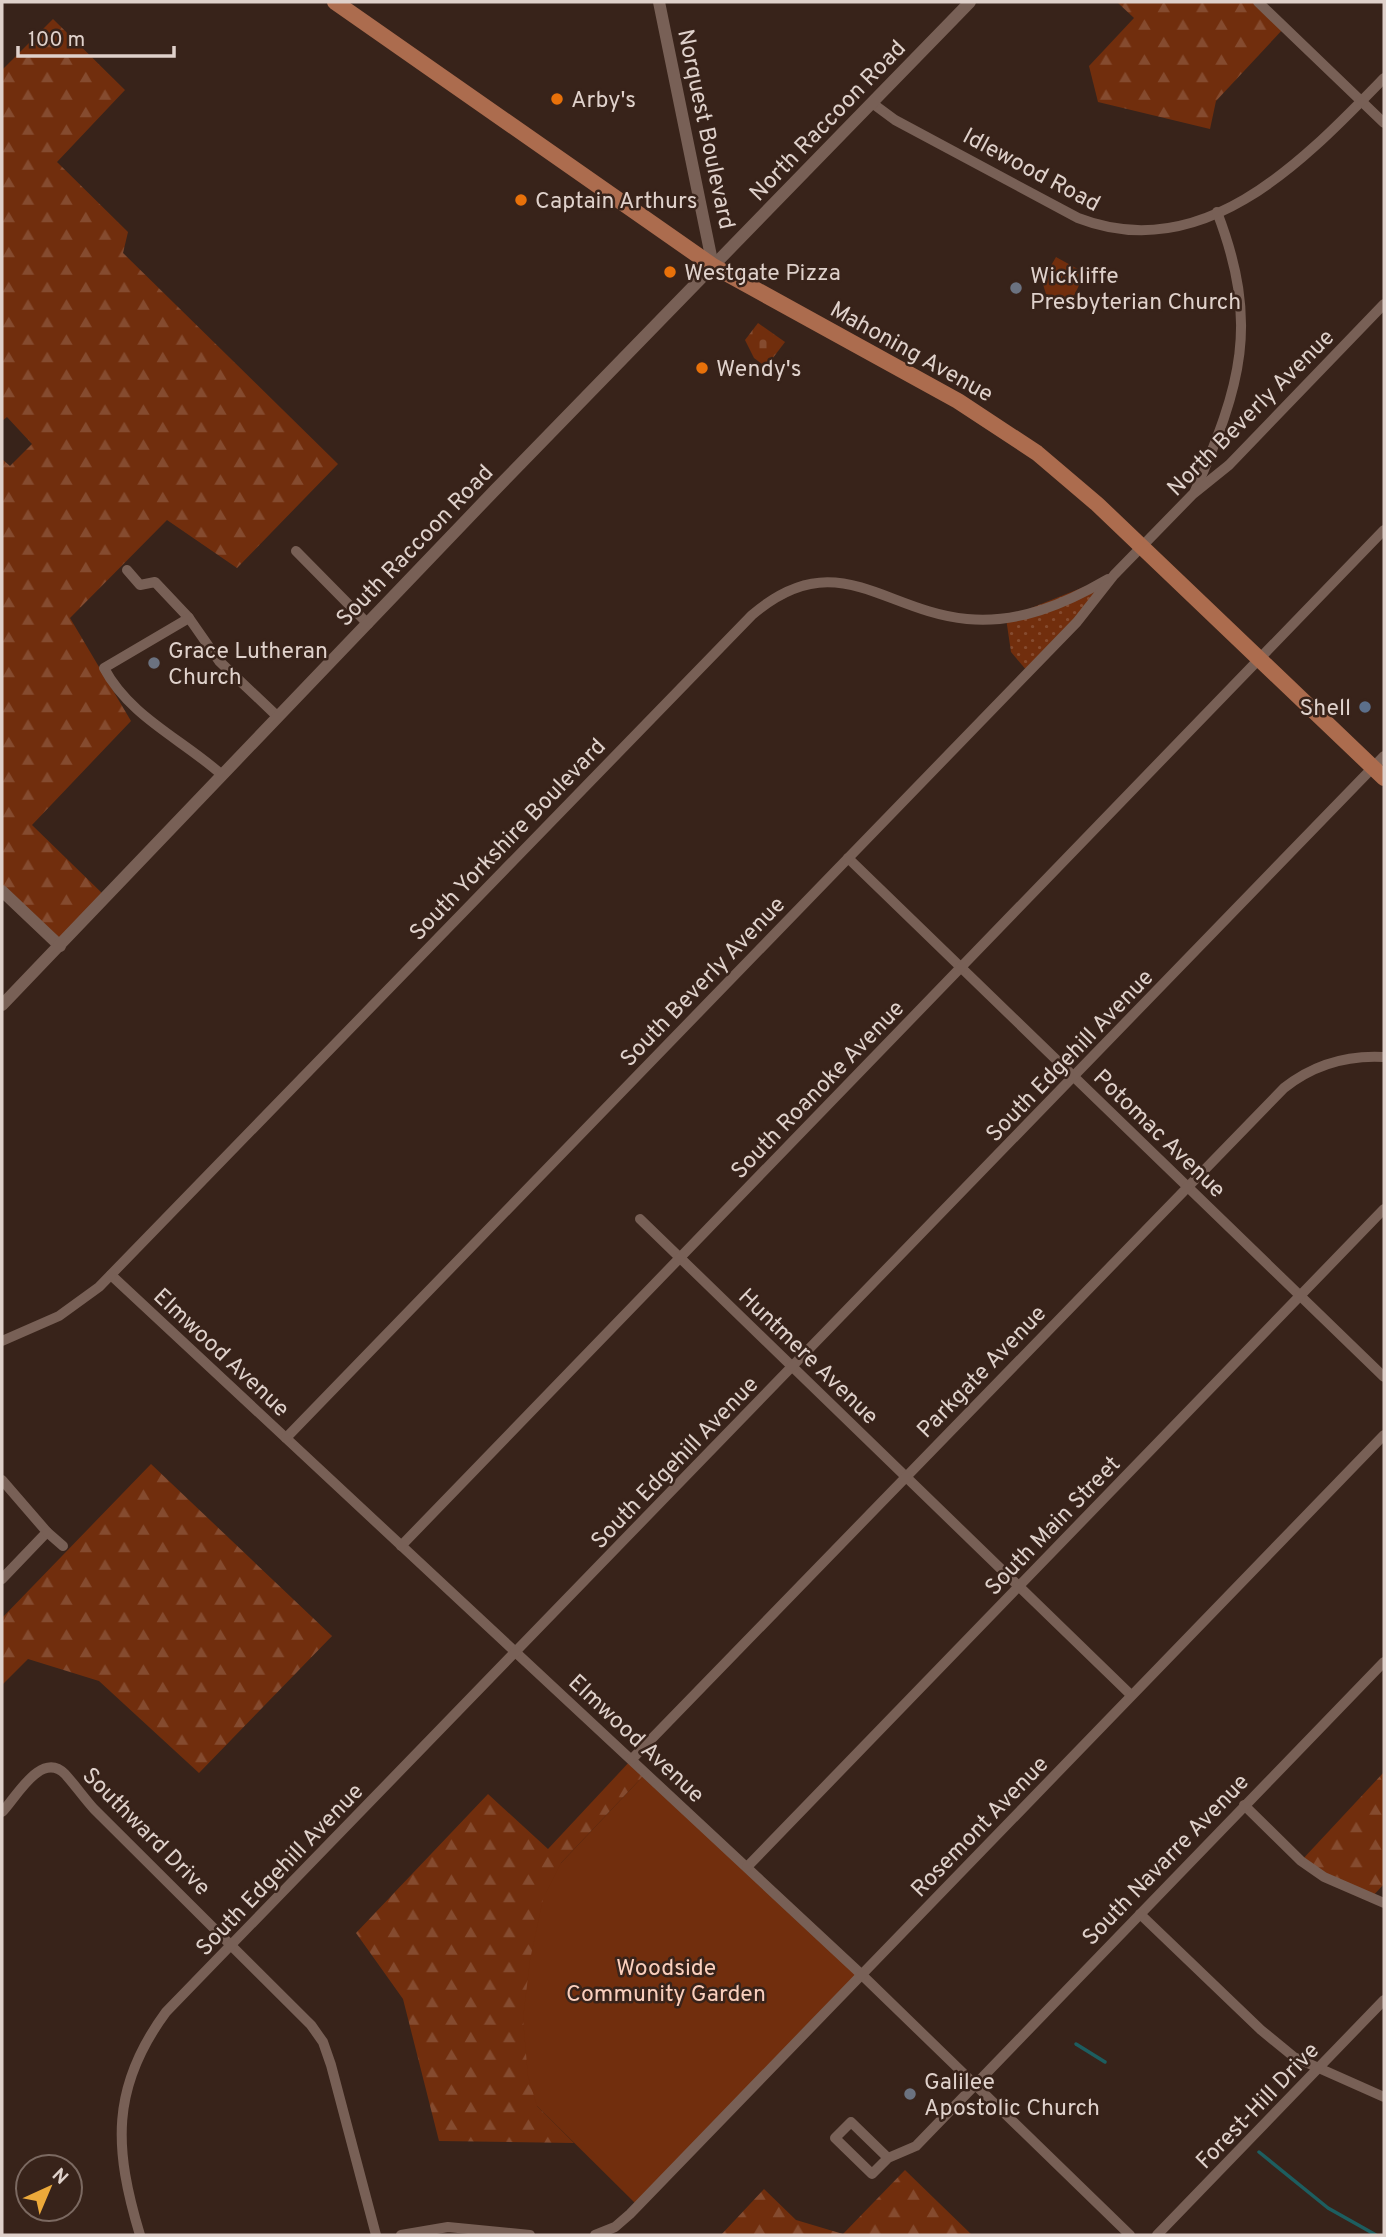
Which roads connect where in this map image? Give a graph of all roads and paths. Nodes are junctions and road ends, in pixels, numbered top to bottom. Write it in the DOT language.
graph roads {
  1 [pos="335,2"];
  2 [pos="659,2"];
  3 [pos="970,2"];
  4 [pos="1258,2"];
  5 [pos="1384,78"];
  6 [pos="1361,102"];
  7 [pos="873,103"];
  8 [pos="1384,123"];
  9 [pos="1217,212"];
  10 [pos="713,266"];
  11 [pos="1384,304"];
  12 [pos="1193,494"];
  13 [pos="1384,530"];
  14 [pos="1142,547"];
  15 [pos="296,551"];
  16 [pos="127,570"];
  17 [pos="1114,575"];
  18 [pos="190,618"];
  19 [pos="368,624"];
  20 [pos="1260,659"];
  21 [pos="278,717"];
  22 [pos="1381,767"];
  23 [pos="222,775"];
  24 [pos="848,858"];
  25 [pos="2,891"];
  26 [pos="60,946"];
  27 [pos="961,967"];
  28 [pos="2,1006"];
  29 [pos="1384,1057"];
  30 [pos="1074,1076"];
  31 [pos="1187,1186"];
  32 [pos="1384,1209"];
  33 [pos="640,1219"];
  34 [pos="679,1259"];
  35 [pos="111,1275"];
  36 [pos="1300,1295"];
  37 [pos="2,1340"];
  38 [pos="792,1368"];
  39 [pos="1384,1377"];
  40 [pos="1384,1435"];
  41 [pos="286,1438"];
  42 [pos="906,1477"];
  43 [pos="2,1480"];
  44 [pos="47,1532"];
  45 [pos="62,1546"];
  46 [pos="401,1546"];
  47 [pos="2,1579"];
  48 [pos="1019,1586"];
  49 [pos="517,1652"];
  50 [pos="1384,1662"];
  51 [pos="1131,1695"];
  52 [pos="632,1759"];
  53 [pos="1244,1805"];
  54 [pos="2,1812"];
  55 [pos="747,1867"];
  56 [pos="1384,1903"];
  57 [pos="1140,1914"];
  58 [pos="233,1944"];
  59 [pos="862,1975"];
  60 [pos="1384,2000"];
  61 [pos="1319,2068"];
  62 [pos="975,2084"];
  63 [pos="1384,2097"];
  64 [pos="888,2158"];
  65 [pos="141,2235"];
  66 [pos="376,2235"];
  67 [pos="401,2235"];
  68 [pos="530,2235"];
  69 [pos="595,2235"];
  70 [pos="1130,2235"];
  71 [pos="1157,2235"];
  1 -- 10 [label="main road, Mahoning Avenue"];
  2 -- 10 [label="street, Norquest Boulevard"];
  3 -- 7 [label="street, North Raccoon Road"];
  4 -- 6 [label="street"];
  5 -- 6 [label="street, Idlewood Road"];
  6 -- 8 [label="street"];
  6 -- 9 [label="street, Idlewood Road"];
  7 -- 9 [label="street, Idlewood Road"];
  7 -- 10 [label="street, North Raccoon Road"];
  9 -- 12 [label="street"];
  10 -- 14 [label="main road, Mahoning Avenue"];
  10 -- 19 [label="street, South Raccoon Road"];
  11 -- 12 [label="street, North Beverly Avenue"];
  12 -- 14 [label="street, North Beverly Avenue"];
  13 -- 20 [label="street, South Roanoke Avenue"];
  14 -- 17 [label="street, South Beverly Avenue"];
  14 -- 20 [label="main road, Mahoning Avenue"];
  15 -- 19 [label="street"];
  16 -- 18 [label="street"];
  17 -- 24 [label="street, South Beverly Avenue"];
  17 -- 35 [label="street, South Yorkshire Boulevard"];
  18 -- 21 [label="street"];
  18 -- 23 [label="street"];
  19 -- 21 [label="street, South Raccoon Road"];
  20 -- 22 [label="main road, Mahoning Avenue"];
  20 -- 27 [label="street, South Roanoke Avenue"];
  21 -- 23 [label="street, South Raccoon Road"];
  22 -- 30 [label="street, South Edgehill Avenue"];
  23 -- 26 [label="street, South Raccoon Road"];
  24 -- 27 [label="street, Potomac Avenue"];
  24 -- 41 [label="street, South Beverly Avenue"];
  25 -- 26 [label="street"];
  26 -- 28 [label="street, South Raccoon Road"];
  27 -- 30 [label="street, Potomac Avenue"];
  27 -- 34 [label="street, South Roanoke Avenue"];
  29 -- 31 [label="street, Parkgate Avenue"];
  30 -- 31 [label="street, Potomac Avenue"];
  30 -- 38 [label="street, South Edgehill Avenue"];
  31 -- 36 [label="street, Potomac Avenue"];
  31 -- 42 [label="street, Parkgate Avenue"];
  32 -- 36 [label="street, South Main Street"];
  33 -- 34 [label="street, Huntmere Avenue"];
  34 -- 38 [label="street, Huntmere Avenue"];
  34 -- 46 [label="street, South Roanoke Avenue"];
  35 -- 37 [label="street, South Yorkshire Boulevard"];
  35 -- 41 [label="street, Elmwood Avenue"];
  36 -- 39 [label="street, Potomac Avenue"];
  36 -- 48 [label="street, South Main Street"];
  38 -- 42 [label="street, Huntmere Avenue"];
  38 -- 49 [label="street, South Edgehill Avenue"];
  40 -- 51 [label="street, Rosemont Avenue"];
  41 -- 46 [label="street, Elmwood Avenue"];
  42 -- 48 [label="street, Huntmere Avenue"];
  42 -- 52 [label="street, Parkgate Avenue"];
  43 -- 44 [label="street"];
  44 -- 45 [label="street"];
  44 -- 47 [label="street"];
  46 -- 49 [label="street, Elmwood Avenue"];
  48 -- 51 [label="street, Huntmere Avenue"];
  48 -- 55 [label="street, South Main Street"];
  49 -- 52 [label="street, Elmwood Avenue"];
  49 -- 58 [label="street, South Edgehill Avenue"];
  50 -- 53 [label="street, South Navarre Avenue"];
  51 -- 59 [label="street, Rosemont Avenue"];
  52 -- 55 [label="street, Elmwood Avenue"];
  53 -- 56 [label="street"];
  53 -- 57 [label="street, South Navarre Avenue"];
  54 -- 58 [label="street, Southward Drive"];
  55 -- 59 [label="street, Elmwood Avenue"];
  57 -- 61 [label="street"];
  57 -- 62 [label="street, South Navarre Avenue"];
  58 -- 65 [label="street, South Edgehill Avenue"];
  58 -- 66 [label="street"];
  59 -- 62 [label="street, Elmwood Avenue"];
  59 -- 69 [label="street, Rosemont Avenue"];
  60 -- 61 [label="street, Forest-Hill Drive"];
  61 -- 63 [label="street"];
  61 -- 71 [label="street, Forest-Hill Drive"];
  62 -- 64 [label="street, South Navarre Avenue"];
  62 -- 70 [label="street, Elmwood Avenue"];
  64 -- 64 [label="street, South Navarre Avenue"];
  67 -- 68 [label="street"];
}
